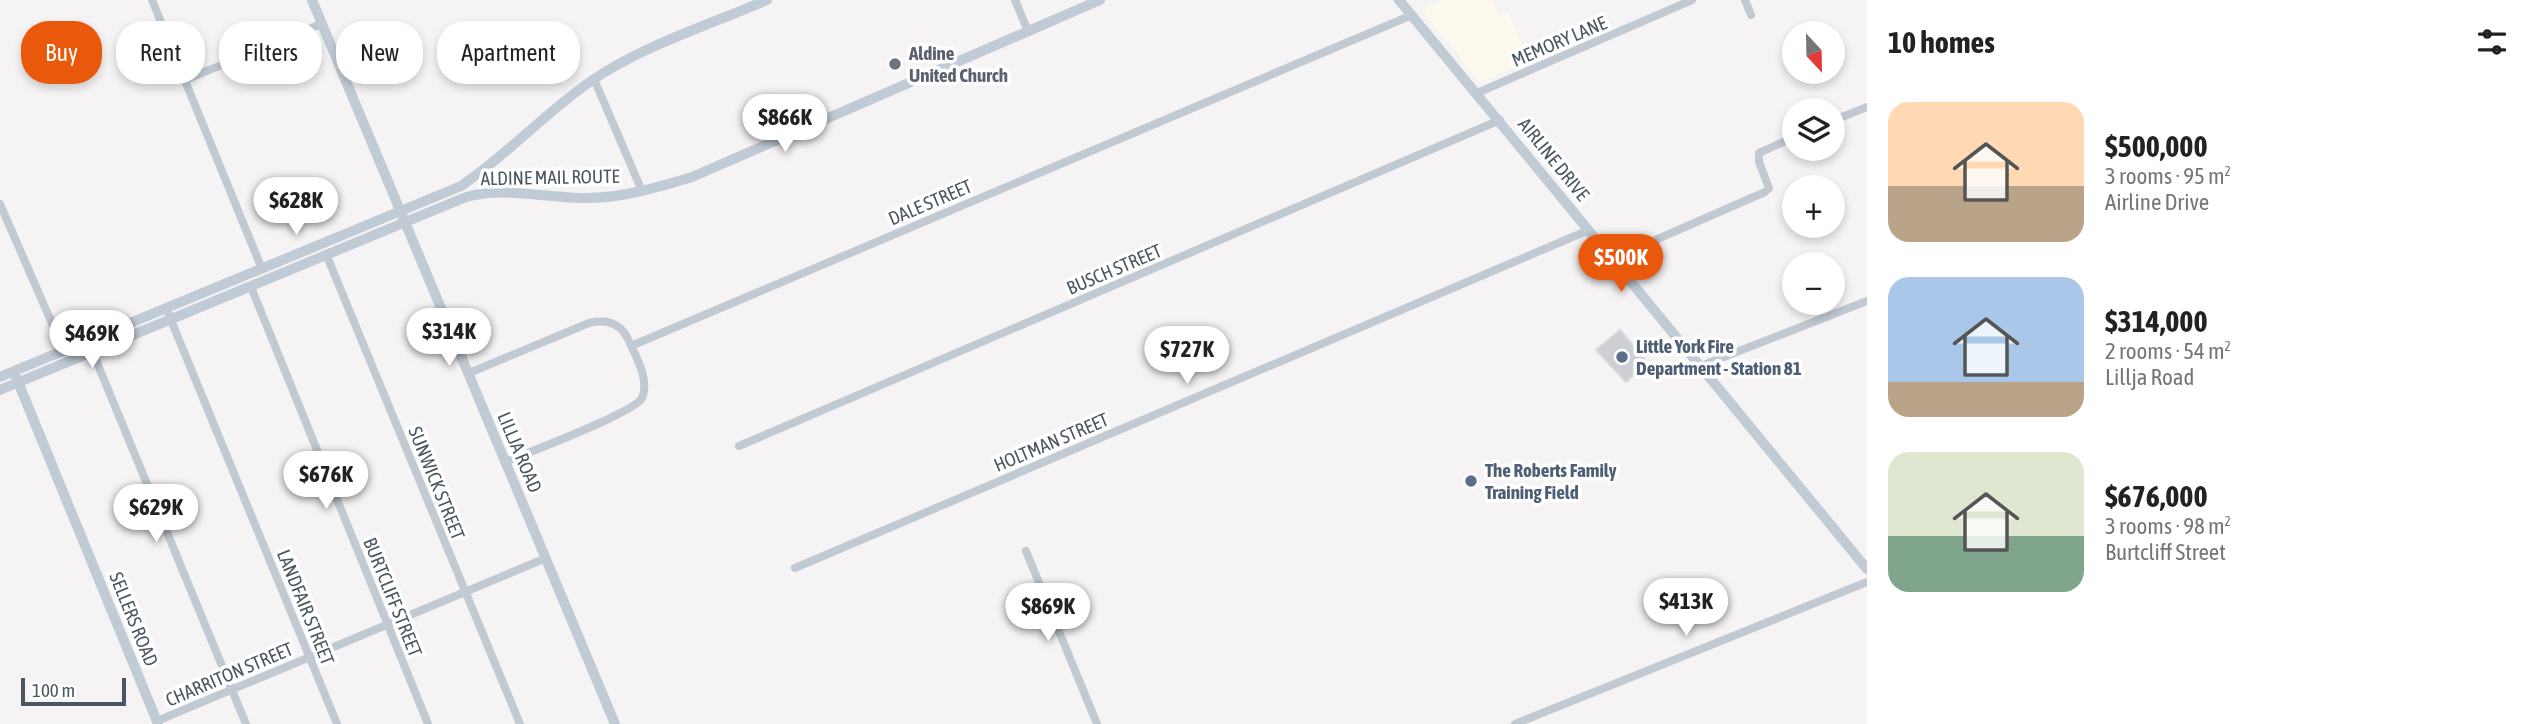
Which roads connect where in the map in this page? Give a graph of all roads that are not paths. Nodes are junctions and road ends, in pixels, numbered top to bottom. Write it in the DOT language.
graph roads {
  1 [pos="152,0"];
  2 [pos="312,0"];
  3 [pos="767,0"];
  4 [pos="1015,0"];
  5 [pos="1100,0"];
  6 [pos="1399,0"];
  7 [pos="1692,0"];
  8 [pos="1745,0"];
  9 [pos="1412,15"];
  10 [pos="1751,15"];
  11 [pos="161,21"];
  12 [pos="320,21"];
  13 [pos="322,26"];
  14 [pos="1028,31"];
  15 [pos="594,79"];
  16 [pos="187,84"];
  17 [pos="1477,93"];
  18 [pos="1867,107"];
  19 [pos="1845,116"];
  20 [pos="1500,120"];
  21 [pos="1782,142"];
  22 [pos="642,191"];
  23 [pos="0,204"];
  24 [pos="401,210"];
  25 [pos="406,222"];
  26 [pos="1590,230"];
  27 [pos="327,254"];
  28 [pos="1612,259"];
  29 [pos="262,269"];
  30 [pos="251,287"];
  31 [pos="1867,301"];
  32 [pos="166,308"];
  33 [pos="171,319"];
  34 [pos="631,346"];
  35 [pos="64,351"];
  36 [pos="93,353"];
  37 [pos="1701,366"];
  38 [pos="14,371"];
  39 [pos="469,373"];
  40 [pos="0,377"];
  41 [pos="18,383"];
  42 [pos="0,390"];
  43 [pos="739,446"];
  44 [pos="505,462"];
  45 [pos="1026,551"];
  46 [pos="546,558"];
  47 [pos="795,568"];
  48 [pos="1867,569"];
  49 [pos="1867,582"];
  50 [pos="465,593"];
  51 [pos="387,625"];
  52 [pos="310,658"];
  53 [pos="232,690"];
  54 [pos="157,723"];
  55 [pos="246,724"];
  56 [pos="337,724"];
  57 [pos="428,724"];
  58 [pos="520,724"];
  59 [pos="614,724"];
  60 [pos="1097,724"];
  61 [pos="1515,724"];
  1 -- 11 [label="street"];
  2 -- 12 [label="main road, LILLJA ROAD"];
  3 -- 15 [label="main road"];
  4 -- 14 [label="street"];
  5 -- 14 [label="main road, ALDINE MAIL ROUTE"];
  6 -- 9 [label="main road, AIRLINE DRIVE"];
  7 -- 17 [label="street, MEMORY LANE"];
  8 -- 10 [label="street"];
  9 -- 17 [label="main road, AIRLINE DRIVE"];
  9 -- 34 [label="street, DALE STREET"];
  13 -- 24 [label="main road, LILLJA ROAD"];
  14 -- 22 [label="main road, ALDINE MAIL ROUTE"];
  15 -- 22 [label="street"];
  15 -- 24 [label="main road"];
  16 -- 29 [label="street"];
  17 -- 20 [label="main road, AIRLINE DRIVE"];
  18 -- 19 [label="street"];
  20 -- 26 [label="main road, AIRLINE DRIVE"];
  20 -- 43 [label="street, BUSCH STREET"];
  21 -- 28 [label="street"];
  22 -- 25 [label="main road, ALDINE MAIL ROUTE"];
  23 -- 35 [label="street"];
  24 -- 25 [label="main road, LILLJA ROAD"];
  24 -- 29 [label="main road"];
  25 -- 27 [label="main road, ALDINE MAIL ROUTE"];
  25 -- 39 [label="main road, LILLJA ROAD"];
  26 -- 28 [label="main road, AIRLINE DRIVE"];
  26 -- 47 [label="street, HOLTMAN STREET"];
  27 -- 30 [label="main road, ALDINE MAIL ROUTE"];
  27 -- 50 [label="street, SUNWICK STREET"];
  28 -- 37 [label="main road, AIRLINE DRIVE"];
  29 -- 32 [label="main road"];
  30 -- 33 [label="main road, ALDINE MAIL ROUTE"];
  30 -- 51 [label="street, BURTCLIFF STREET"];
  31 -- 37 [label="street"];
  32 -- 33 [label="street, LANDFAIR STREET"];
  32 -- 35 [label="main road"];
  33 -- 36 [label="main road, ALDINE MAIL ROUTE"];
  33 -- 52 [label="street, LANDFAIR STREET"];
  34 -- 39 [label="street"];
  34 -- 44 [label="street"];
  35 -- 38 [label="main road"];
  36 -- 41 [label="main road, ALDINE MAIL ROUTE"];
  36 -- 53 [label="street"];
  37 -- 48 [label="main road, AIRLINE DRIVE"];
  38 -- 40 [label="main road"];
  38 -- 41 [label="main road, SELLERS ROAD"];
  39 -- 44 [label="main road, LILLJA ROAD"];
  41 -- 42 [label="main road, ALDINE MAIL ROUTE"];
  41 -- 54 [label="main road, SELLERS ROAD"];
  44 -- 46 [label="main road, LILLJA ROAD"];
  45 -- 60 [label="street"];
  46 -- 50 [label="street, CHARRITON STREET"];
  46 -- 59 [label="main road, LILLJA ROAD"];
  49 -- 61 [label="street"];
  50 -- 51 [label="street, CHARRITON STREET"];
  50 -- 58 [label="street, SUNWICK STREET"];
  51 -- 52 [label="street, CHARRITON STREET"];
  51 -- 57 [label="street, BURTCLIFF STREET"];
  52 -- 53 [label="street, CHARRITON STREET"];
  52 -- 56 [label="street, LANDFAIR STREET"];
  53 -- 54 [label="street, CHARRITON STREET"];
  53 -- 55 [label="street"];
}
